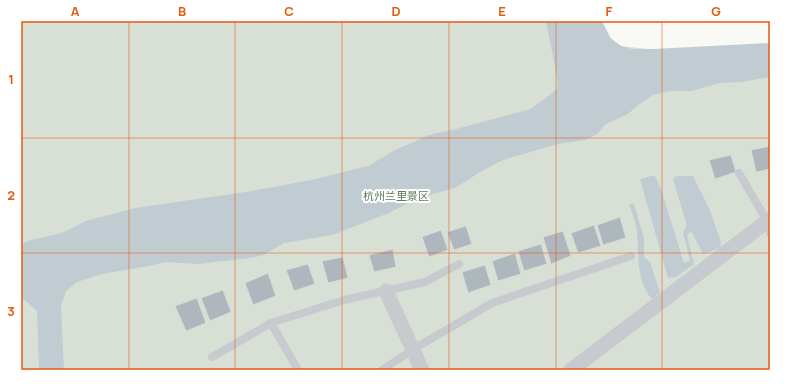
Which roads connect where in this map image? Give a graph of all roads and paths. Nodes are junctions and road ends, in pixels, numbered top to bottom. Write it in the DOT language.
graph roads {
  1 [pos="739,172"];
  2 [pos="769,224"];
  3 [pos="631,256"];
  4 [pos="459,264"];
  5 [pos="386,291"];
  6 [pos="271,323"];
  7 [pos="412,350"];
  8 [pos="212,357"];
  9 [pos="298,370"];
  10 [pos="382,370"];
  11 [pos="422,370"];
  12 [pos="571,370"];
  1 -- 2 [label="lane"];
  2 -- 12 [label="street"];
  3 -- 7 [label="lane"];
  4 -- 5 [label="lane"];
  5 -- 6 [label="lane"];
  5 -- 7 [label="street"];
  6 -- 8 [label="lane"];
  6 -- 9 [label="lane"];
  7 -- 10 [label="lane"];
  7 -- 11 [label="street"];
}
